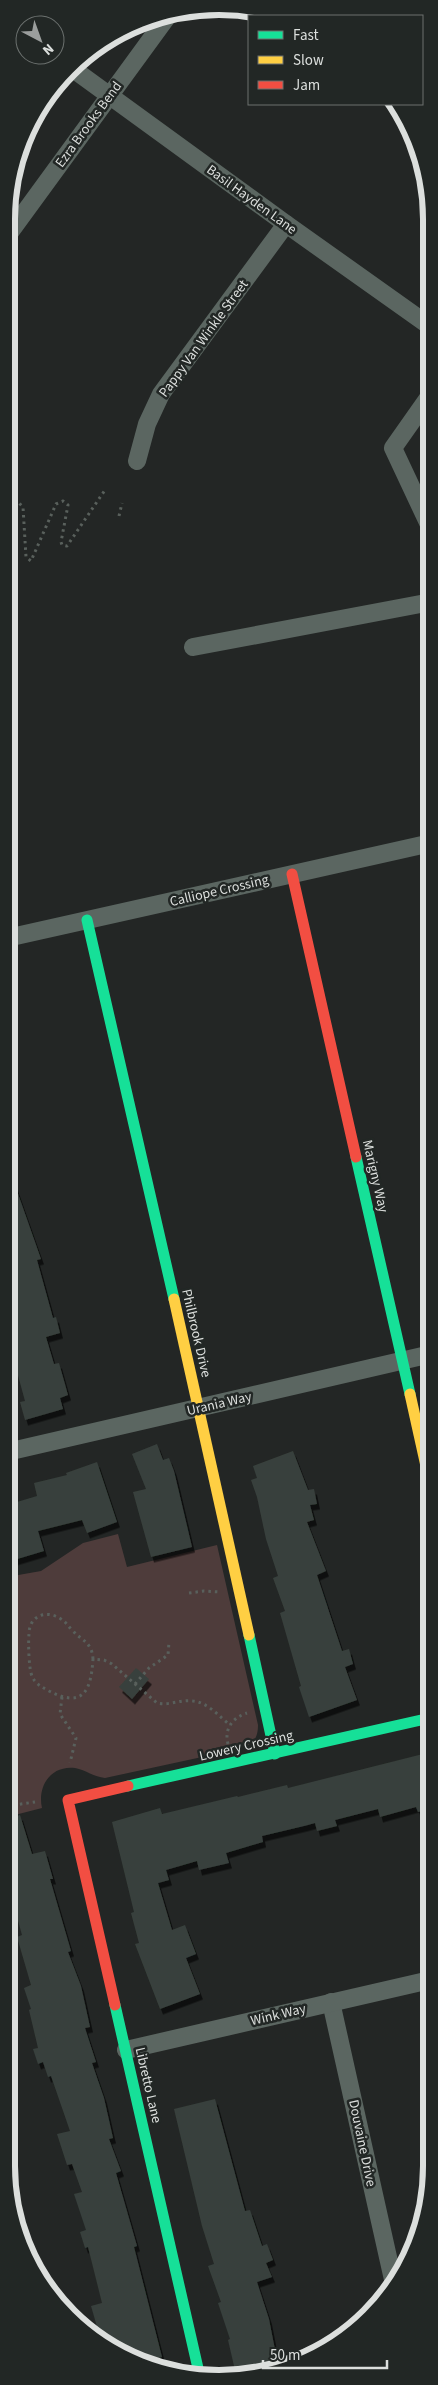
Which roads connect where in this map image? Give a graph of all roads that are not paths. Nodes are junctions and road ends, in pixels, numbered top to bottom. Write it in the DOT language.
graph roads {
  1 [pos="163,23"];
  2 [pos="78,72"];
  3 [pos="110,94"];
  4 [pos="286,224"];
  5 [pos="15,225"];
  6 [pos="423,321"];
  7 [pos="423,405"];
  8 [pos="136,461"];
  9 [pos="423,512"];
  10 [pos="423,604"];
  11 [pos="193,647"];
  12 [pos="423,845"];
  13 [pos="292,874"];
  14 [pos="88,920"];
  15 [pos="15,936"];
  16 [pos="423,1356"];
  17 [pos="402,1361"];
  18 [pos="199,1408"];
  19 [pos="15,1450"];
  20 [pos="423,1453"];
  21 [pos="423,1720"];
  22 [pos="275,1754"];
  23 [pos="68,1800"];
  24 [pos="423,1982"];
  25 [pos="331,2002"];
  26 [pos="126,2050"];
  27 [pos="392,2274"];
  28 [pos="198,2369"];
  1 -- 3 [label="street, Ezra Brooks Bend"];
  2 -- 3 [label="street, Basil Hayden Lane"];
  3 -- 4 [label="street, Basil Hayden Lane"];
  3 -- 5 [label="street, Ezra Brooks Bend"];
  4 -- 6 [label="street, Basil Hayden Lane"];
  4 -- 8 [label="street, Pappy Van Winkle Street"];
  7 -- 9 [label="street"];
  10 -- 11 [label="street"];
  12 -- 13 [label="street, Calliope Crossing"];
  13 -- 14 [label="street, Calliope Crossing"];
  13 -- 17 [label="street, Marigny Way"];
  14 -- 15 [label="street, Calliope Crossing"];
  14 -- 18 [label="street, Philbrook Drive"];
  16 -- 17 [label="street, Urania Way"];
  17 -- 18 [label="street, Urania Way"];
  17 -- 20 [label="street, Marigny Way"];
  18 -- 19 [label="street, Urania Way"];
  18 -- 22 [label="street, Philbrook Drive"];
  21 -- 22 [label="street, Lowery Crossing"];
  22 -- 23 [label="street, Lowery Crossing"];
  23 -- 26 [label="street, Libretto Lane"];
  24 -- 25 [label="street, Wink Way"];
  25 -- 26 [label="street, Wink Way"];
  25 -- 27 [label="street, Douvaine Drive"];
  26 -- 28 [label="street, Libretto Lane"];
}
